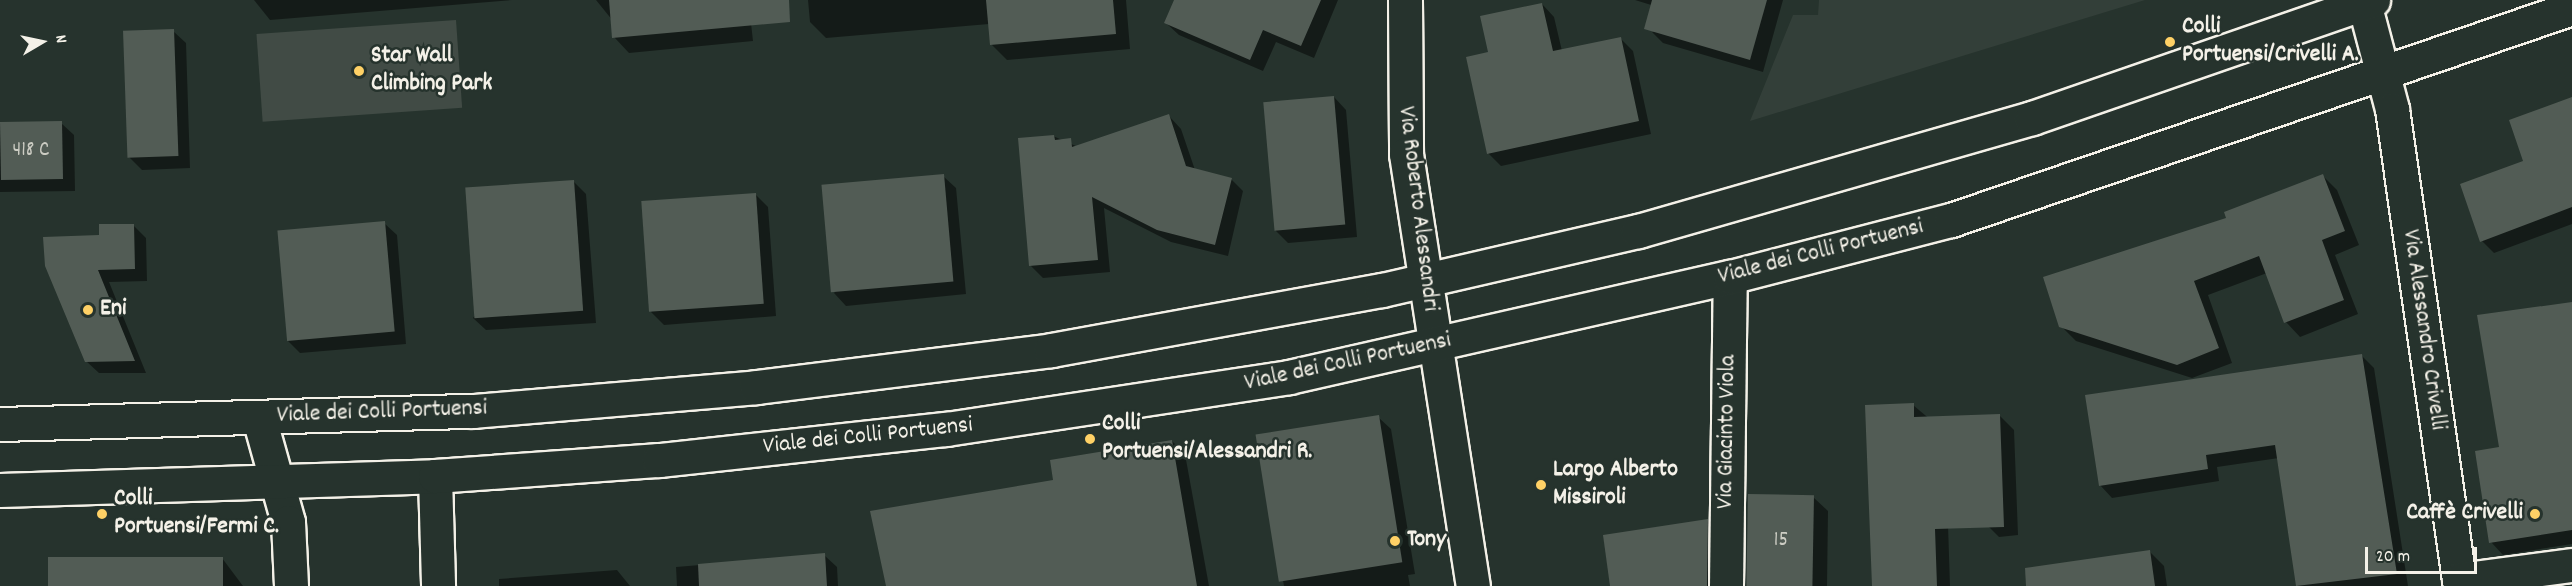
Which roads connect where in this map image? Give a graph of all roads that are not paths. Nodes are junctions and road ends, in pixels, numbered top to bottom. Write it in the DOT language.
graph roads {
  1 [pos="1406,0"];
  2 [pos="2368,2"];
  3 [pos="2572,8"];
  4 [pos="2385,74"];
  5 [pos="1730,278"];
  6 [pos="1423,281"];
  7 [pos="1436,345"];
  8 [pos="259,418"];
  9 [pos="0,424"];
  10 [pos="435,476"];
  11 [pos="278,483"];
  12 [pos="0,490"];
  13 [pos="2572,565"];
  14 [pos="2460,583"];
  15 [pos="291,586"];
  16 [pos="438,586"];
  17 [pos="1473,586"];
  18 [pos="1726,586"];
  1 -- 6 [label="main road, Via Roberto Alessandri"];
  2 -- 4 [label="main road, Viale dei Colli Portuensi"];
  2 -- 6 [label="main road, Viale dei Colli Portuensi"];
  3 -- 4 [label="main road, Viale dei Colli Portuensi"];
  4 -- 5 [label="main road, Viale dei Colli Portuensi"];
  4 -- 14 [label="main road, Via Alessandro Crivelli"];
  5 -- 7 [label="main road, Viale dei Colli Portuensi"];
  5 -- 18 [label="main road, Via Giacinto Viola"];
  6 -- 7 [label="main road, Via Roberto Alessandri"];
  6 -- 8 [label="main road, Viale dei Colli Portuensi"];
  7 -- 10 [label="main road, Viale dei Colli Portuensi"];
  7 -- 17 [label="main road, Via Roberto Alessandri"];
  8 -- 9 [label="main road, Viale dei Colli Portuensi"];
  8 -- 11 [label="main road, Viale dei Colli Portuensi"];
  10 -- 11 [label="main road, Viale dei Colli Portuensi"];
  10 -- 16 [label="main road"];
  11 -- 12 [label="main road, Viale dei Colli Portuensi"];
  11 -- 15 [label="main road"];
  13 -- 14 [label="main road"];
}
